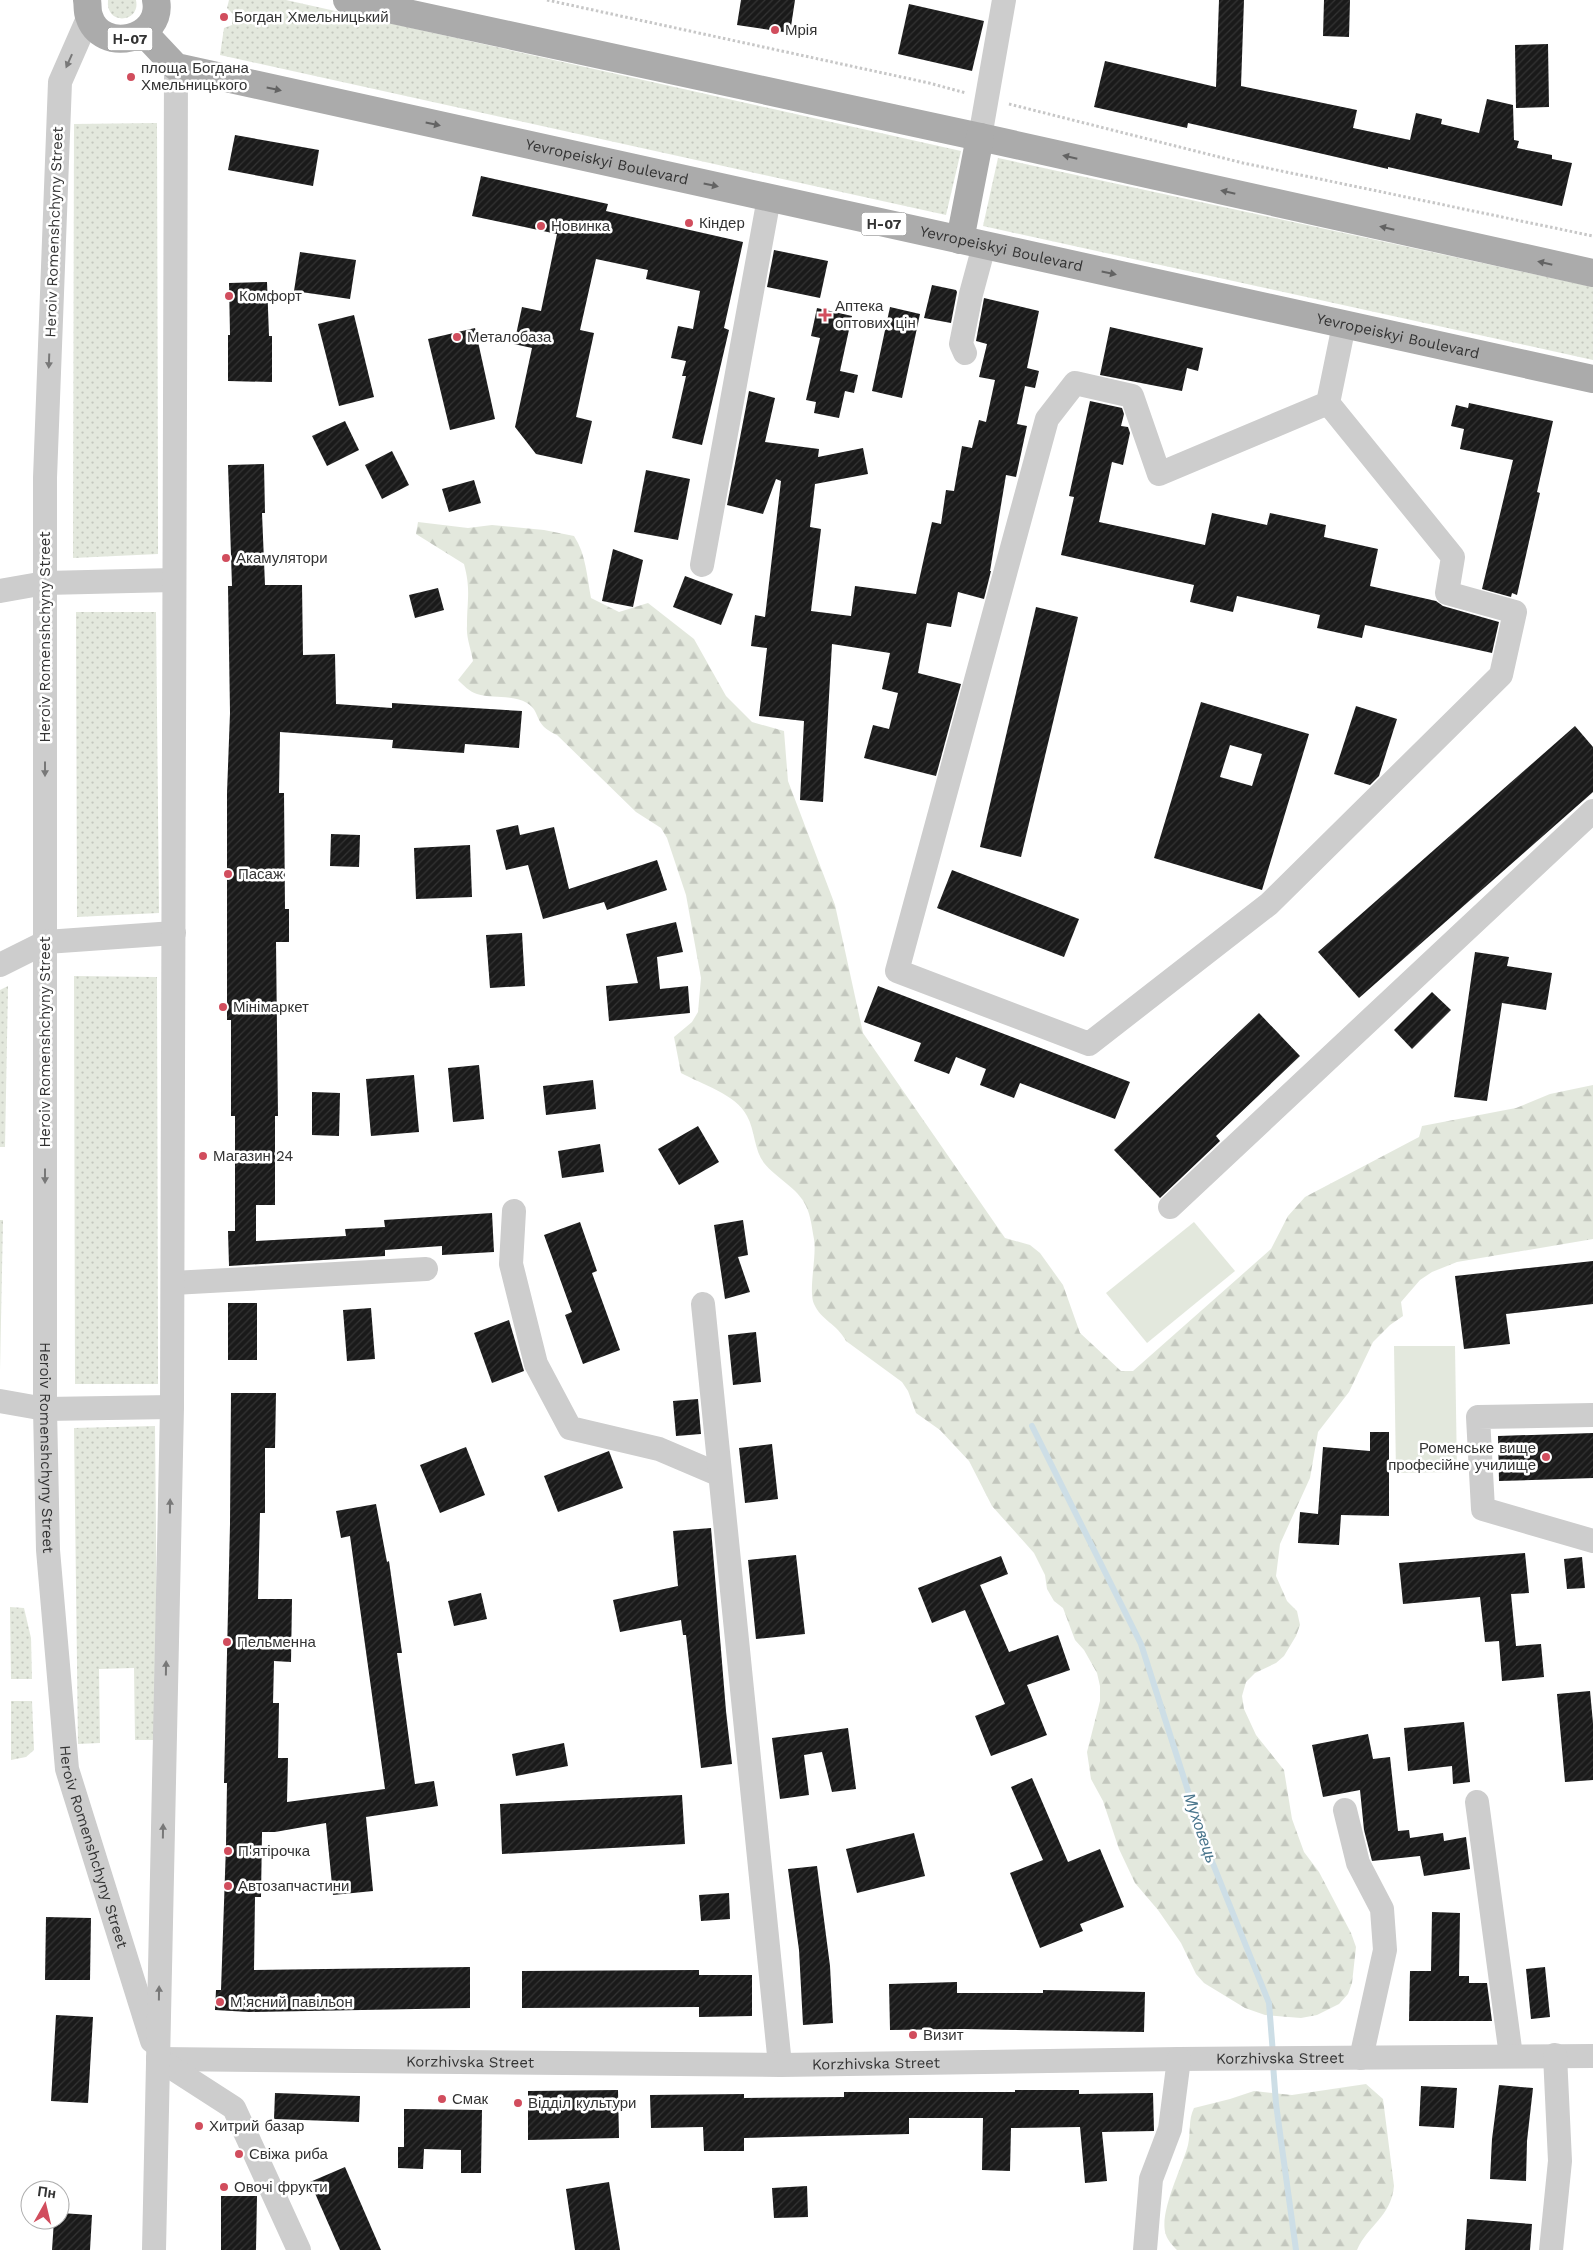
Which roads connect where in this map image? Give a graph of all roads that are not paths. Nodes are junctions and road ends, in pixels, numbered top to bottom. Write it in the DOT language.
graph roads {
  1 [pos="156,0"];
  2 [pos="347,0"];
  3 [pos="1004,0"];
  4 [pos="88,8"];
  5 [pos="144,32"];
  6 [pos="176,67"];
  7 [pos="980,137"];
  8 [pos="769,198"];
  9 [pos="972,243"];
  10 [pos="1593,274"];
  11 [pos="1344,325"];
  12 [pos="966,353"];
  13 [pos="1593,379"];
  14 [pos="1328,403"];
  15 [pos="702,565"];
  16 [pos="174,580"];
  17 [pos="45,583"];
  18 [pos="0,591"];
  19 [pos="1593,811"];
  20 [pos="174,933"];
  21 [pos="46,942"];
  22 [pos="0,965"];
  23 [pos="1170,1208"];
  24 [pos="514,1211"];
  25 [pos="426,1269"];
  26 [pos="173,1283"];
  27 [pos="703,1304"];
  28 [pos="0,1401"];
  29 [pos="172,1406"];
  30 [pos="45,1408"];
  31 [pos="1593,1415"];
  32 [pos="720,1475"];
  33 [pos="1593,1541"];
  34 [pos="1477,1802"];
  35 [pos="1345,1810"];
  36 [pos="1554,2055"];
  37 [pos="1511,2056"];
  38 [pos="1593,2056"];
  39 [pos="1361,2058"];
  40 [pos="158,2059"];
  41 [pos="1179,2059"];
  42 [pos="780,2065"];
  43 [pos="154,2250"];
  44 [pos="298,2250"];
  45 [pos="1144,2250"];
  46 [pos="1551,2250"];
  1 -- 5 [label="main road, Н-07"];
  2 -- 7 [label="main road"];
  3 -- 7 [label="street"];
  4 -- 5 [label="main road, Н-07"];
  4 -- 17 [label="street, Heroiv Romenshchyny Street, one-way"];
  5 -- 6 [label="main road, Н-07"];
  6 -- 8 [label="main road, Yevropeiskyi Boulevard / Н-07, one-way"];
  6 -- 16 [label="street, Heroiv Romenshchyny Street"];
  7 -- 9 [label="main road"];
  10 -- 7 [label="main road, one-way"];
  8 -- 9 [label="main road, Yevropeiskyi Boulevard / Н-07"];
  8 -- 15 [label="street"];
  9 -- 11 [label="main road, Yevropeiskyi Boulevard / Н-07, one-way"];
  9 -- 12 [label="street"];
  11 -- 13 [label="main road, Yevropeiskyi Boulevard / Н-07"];
  11 -- 14 [label="street"];
  14 -- 14 [label="street"];
  16 -- 17 [label="street"];
  16 -- 20 [label="street, Heroiv Romenshchyny Street"];
  17 -- 18 [label="street"];
  17 -- 21 [label="street, Heroiv Romenshchyny Street, one-way"];
  19 -- 23 [label="street"];
  20 -- 21 [label="street"];
  20 -- 26 [label="street, Heroiv Romenshchyny Street"];
  21 -- 22 [label="street"];
  21 -- 30 [label="street, Heroiv Romenshchyny Street, one-way"];
  24 -- 32 [label="street"];
  25 -- 26 [label="street"];
  26 -- 29 [label="street, Heroiv Romenshchyny Street"];
  27 -- 32 [label="street"];
  28 -- 30 [label="street"];
  29 -- 30 [label="street"];
  40 -- 29 [label="street, Heroiv Romenshchyny Street, one-way"];
  30 -- 40 [label="street, Heroiv Romenshchyny Street"];
  31 -- 33 [label="street"];
  32 -- 42 [label="street"];
  34 -- 37 [label="street"];
  35 -- 39 [label="street"];
  36 -- 37 [label="street, Korzhivska Street"];
  36 -- 38 [label="street, Korzhivska Street"];
  36 -- 46 [label="street"];
  37 -- 39 [label="street, Korzhivska Street"];
  39 -- 41 [label="street, Korzhivska Street"];
  40 -- 42 [label="street, Korzhivska Street"];
  40 -- 43 [label="street, Heroiv Romenshchyny Street"];
  40 -- 44 [label="street"];
  41 -- 42 [label="street, Korzhivska Street"];
  41 -- 45 [label="street"];
}
